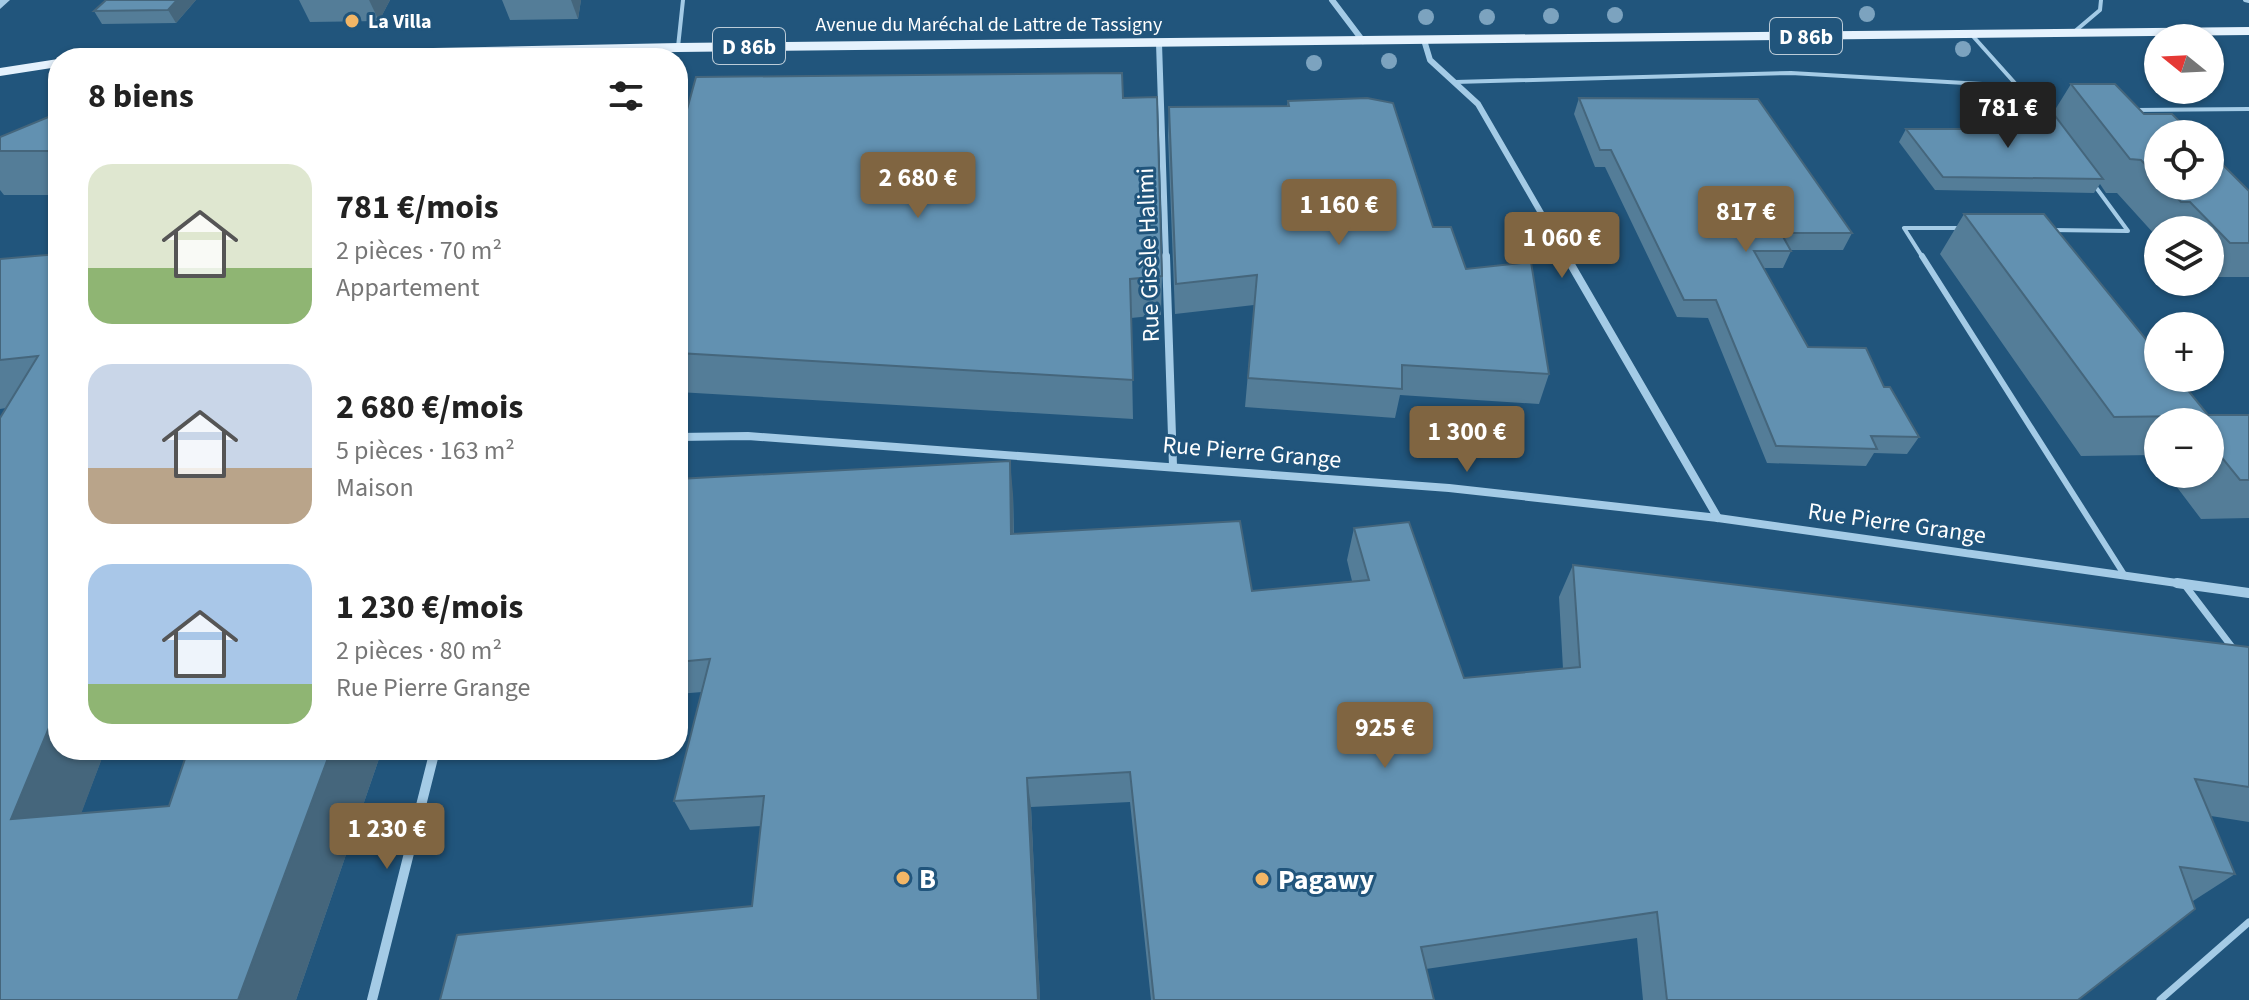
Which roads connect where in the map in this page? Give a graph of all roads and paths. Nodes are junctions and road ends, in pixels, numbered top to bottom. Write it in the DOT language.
graph roads {
  1 [pos="5,0"];
  2 [pos="683,0"];
  3 [pos="1332,0"];
  4 [pos="2101,0"];
  5 [pos="0,6"];
  6 [pos="2249,31"];
  7 [pos="2074,32"];
  8 [pos="1971,34"];
  9 [pos="1424,40"];
  10 [pos="1363,41"];
  11 [pos="1159,43"];
  12 [pos="676,48"];
  13 [pos="688,52"];
  14 [pos="0,62"];
  15 [pos="48,63"];
  16 [pos="48,65"];
  17 [pos="0,72"];
  18 [pos="1455,82"];
  19 [pos="2017,86"];
  20 [pos="2249,109"];
  21 [pos="2129,110"];
  22 [pos="2040,111"];
  23 [pos="2084,171"];
  24 [pos="1968,228"];
  25 [pos="2048,229"];
  26 [pos="688,437"];
  27 [pos="1173,466"];
  28 [pos="1718,518"];
  29 [pos="2125,576"];
  30 [pos="2184,584"];
  31 [pos="2249,593"];
  32 [pos="2240,656"];
  33 [pos="432,760"];
  34 [pos="2249,922"];
  35 [pos="372,1000"];
  36 [pos="2160,1000"];
  1 -- 5 [label="street"];
  2 -- 12 [label="lane"];
  3 -- 10 [label="street"];
  4 -- 7 [label="lane"];
  6 -- 7 [label="main road, D 86b"];
  7 -- 8 [label="main road, D 86b"];
  8 -- 9 [label="main road, D 86b"];
  8 -- 19 [label="lane"];
  9 -- 10 [label="main road, D 86b"];
  9 -- 18 [label="street"];
  10 -- 11 [label="main road, Avenue du Maréchal de Lattre de Tassigny / D 86b"];
  11 -- 13 [label="main road, Avenue du Maréchal de Lattre de Tassigny / D 86b"];
  11 -- 27 [label="street, Rue Gisèle Halimi"];
  14 -- 15 [label="main road"];
  16 -- 17 [label="main road"];
  18 -- 19 [label="lane"];
  18 -- 28 [label="street"];
  19 -- 22 [label="lane"];
  20 -- 21 [label="lane"];
  23 -- 25 [label="lane"];
  24 -- 29 [label="lane"];
  26 -- 27 [label="street, Rue Pierre Grange"];
  27 -- 28 [label="street, Rue Pierre Grange"];
  28 -- 29 [label="street, Rue Pierre Grange"];
  29 -- 30 [label="street, Rue Pierre Grange"];
  30 -- 31 [label="street, Rue Pierre Grange"];
  30 -- 32 [label="lane"];
  33 -- 35 [label="street"];
  34 -- 36 [label="lane"];
}
